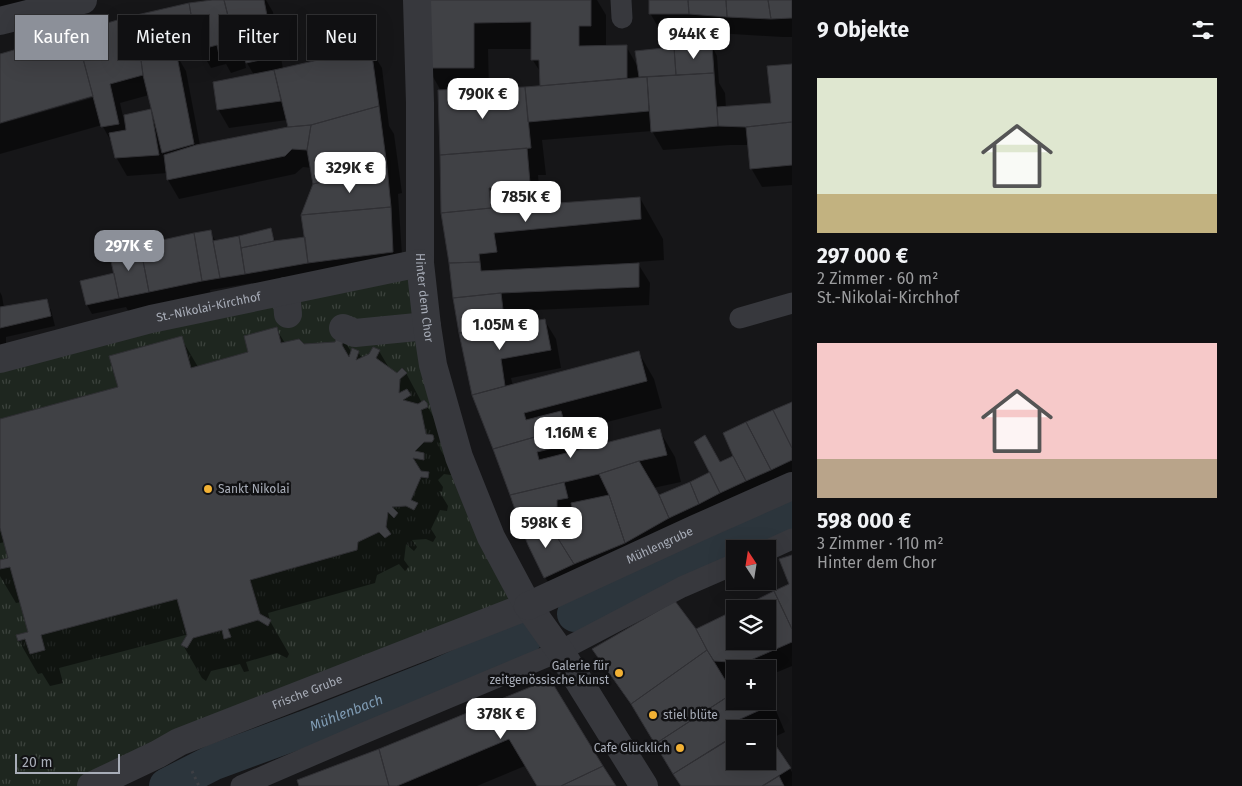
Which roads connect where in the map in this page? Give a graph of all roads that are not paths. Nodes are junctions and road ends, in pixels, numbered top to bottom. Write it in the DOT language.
graph roads {
  1 [pos="83,0"];
  2 [pos="417,0"];
  3 [pos="0,21"];
  4 [pos="420,263"];
  5 [pos="792,303"];
  6 [pos="740,318"];
  7 [pos="427,326"];
  8 [pos="343,328"];
  9 [pos="0,359"];
  10 [pos="792,486"];
  11 [pos="792,539"];
  12 [pos="776,546"];
  13 [pos="726,568"];
  14 [pos="528,606"];
  15 [pos="560,652"];
  16 [pos="91,786"];
  17 [pos="241,786"];
  18 [pos="644,786"];
  1 -- 3 [label="street"];
  2 -- 4 [label="street, Hinter dem Chor"];
  4 -- 7 [label="street, Hinter dem Chor"];
  4 -- 9 [label="street, St.-Nikolai-Kirchhof"];
  5 -- 6 [label="lane"];
  7 -- 8 [label="street"];
  7 -- 14 [label="street, Hinter dem Chor"];
  10 -- 14 [label="street, Mühlengrube"];
  11 -- 12 [label="lane"];
  13 -- 15 [label="lane"];
  14 -- 15 [label="street, Hinter dem Chor"];
  14 -- 16 [label="street, Frische Grube"];
  15 -- 17 [label="lane"];
  15 -- 18 [label="street, Hinter dem Chor"];
}
